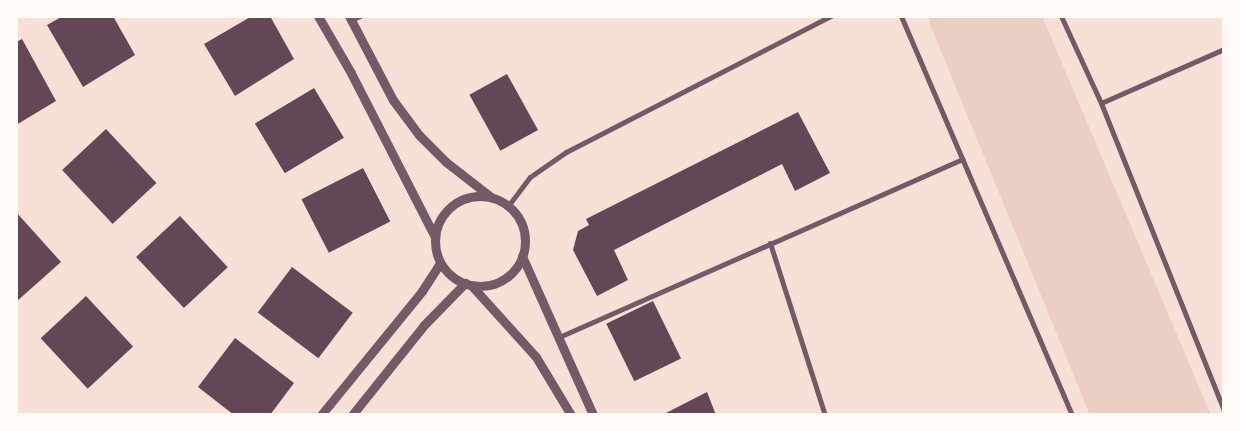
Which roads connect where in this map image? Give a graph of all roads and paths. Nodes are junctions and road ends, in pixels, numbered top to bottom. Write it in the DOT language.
graph roads {
  1 [pos="318,16"];
  2 [pos="831,16"];
  3 [pos="901,16"];
  4 [pos="1061,16"];
  5 [pos="353,18"];
  6 [pos="1224,49"];
  7 [pos="1101,103"];
  8 [pos="962,159"];
  9 [pos="491,197"];
  10 [pos="508,206"];
  11 [pos="435,237"];
  12 [pos="770,242"];
  13 [pos="522,256"];
  14 [pos="440,262"];
  15 [pos="468,284"];
  16 [pos="559,336"];
  17 [pos="1224,410"];
  18 [pos="321,415"];
  19 [pos="352,415"];
  20 [pos="571,415"];
  21 [pos="593,415"];
  22 [pos="825,415"];
  23 [pos="1072,415"];
  1 -- 11 [label="street"];
  2 -- 10 [label="street"];
  3 -- 8 [label="street"];
  4 -- 7 [label="street"];
  5 -- 9 [label="street"];
  6 -- 7 [label="street"];
  7 -- 17 [label="street"];
  8 -- 12 [label="street"];
  8 -- 23 [label="street"];
  9 -- 10 [label="street"];
  9 -- 11 [label="street"];
  10 -- 13 [label="street"];
  11 -- 14 [label="street"];
  12 -- 16 [label="street"];
  12 -- 22 [label="street"];
  13 -- 15 [label="street"];
  13 -- 16 [label="street"];
  14 -- 15 [label="street"];
  14 -- 18 [label="street"];
  15 -- 19 [label="street"];
  15 -- 20 [label="street"];
  16 -- 21 [label="street"];
}
